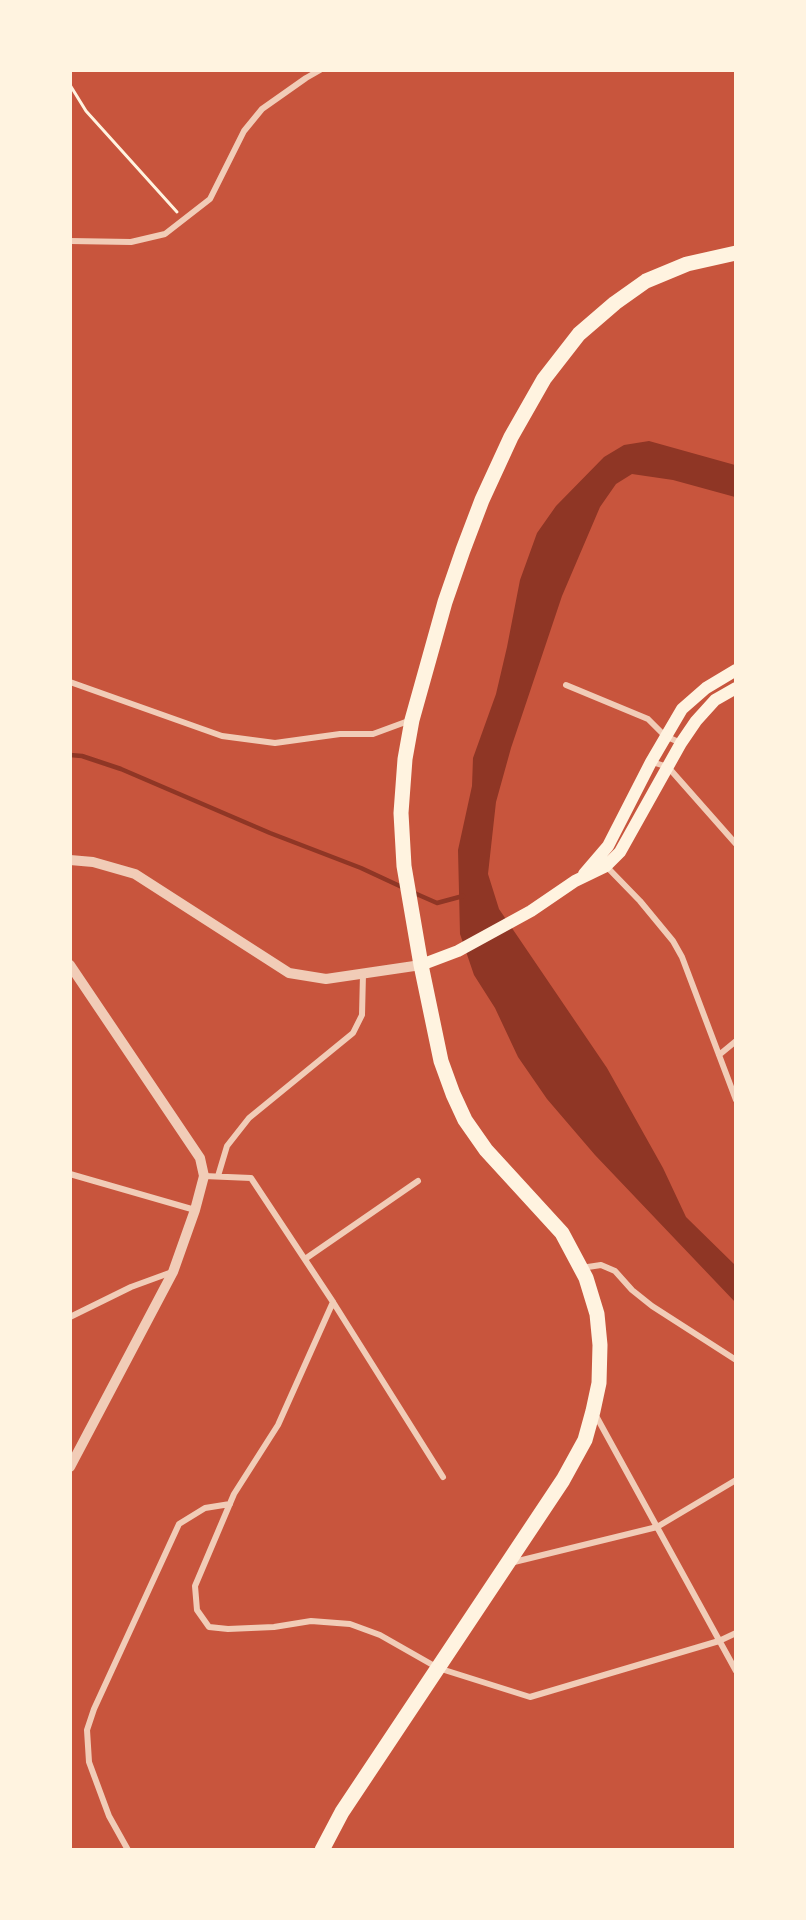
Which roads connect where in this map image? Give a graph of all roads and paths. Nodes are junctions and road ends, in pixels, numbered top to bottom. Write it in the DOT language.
graph roads {
  1 [pos="320,70"];
  2 [pos="70,85"];
  3 [pos="184,219"];
  4 [pos="70,241"];
  5 [pos="735,253"];
  6 [pos="735,670"];
  7 [pos="70,682"];
  8 [pos="566,684"];
  9 [pos="735,688"];
  10 [pos="412,720"];
  11 [pos="665,736"];
  12 [pos="681,743"];
  13 [pos="651,762"];
  14 [pos="668,767"];
  15 [pos="735,844"];
  16 [pos="70,860"];
  17 [pos="606,866"];
  18 [pos="575,881"];
  19 [pos="70,965"];
  20 [pos="421,965"];
  21 [pos="363,974"];
  22 [pos="735,1041"];
  23 [pos="719,1055"];
  24 [pos="735,1100"];
  25 [pos="70,1174"];
  26 [pos="204,1176"];
  27 [pos="218,1176"];
  28 [pos="418,1181"];
  29 [pos="195,1210"];
  30 [pos="304,1259"];
  31 [pos="581,1269"];
  32 [pos="173,1272"];
  33 [pos="333,1302"];
  34 [pos="70,1317"];
  35 [pos="735,1360"];
  36 [pos="593,1411"];
  37 [pos="70,1467"];
  38 [pos="443,1477"];
  39 [pos="735,1480"];
  40 [pos="230,1504"];
  41 [pos="657,1527"];
  42 [pos="507,1564"];
  43 [pos="735,1633"];
  44 [pos="719,1641"];
  45 [pos="438,1668"];
  46 [pos="735,1671"];
  47 [pos="129,1850"];
  48 [pos="321,1850"];
  1 -- 3 [label="street"];
  2 -- 3 [label="path"];
  3 -- 4 [label="street"];
  5 -- 10 [label="highway"];
  6 -- 11 [label="main road"];
  7 -- 10 [label="street"];
  8 -- 11 [label="street"];
  9 -- 12 [label="main road"];
  10 -- 20 [label="highway"];
  11 -- 12 [label="street"];
  11 -- 13 [label="main road"];
  12 -- 14 [label="main road"];
  13 -- 14 [label="street"];
  13 -- 18 [label="main road"];
  14 -- 15 [label="street"];
  14 -- 17 [label="main road"];
  16 -- 21 [label="street"];
  17 -- 18 [label="main road"];
  17 -- 23 [label="street"];
  18 -- 20 [label="main road"];
  19 -- 26 [label="street"];
  20 -- 21 [label="street"];
  20 -- 31 [label="highway"];
  21 -- 27 [label="street"];
  22 -- 23 [label="street"];
  23 -- 24 [label="street"];
  25 -- 29 [label="street"];
  26 -- 27 [label="street"];
  26 -- 29 [label="street"];
  27 -- 30 [label="street"];
  28 -- 30 [label="street"];
  29 -- 32 [label="street"];
  30 -- 33 [label="street"];
  31 -- 35 [label="street"];
  31 -- 36 [label="highway"];
  32 -- 34 [label="street"];
  32 -- 37 [label="street"];
  33 -- 38 [label="street"];
  33 -- 40 [label="street"];
  36 -- 41 [label="street"];
  36 -- 42 [label="highway"];
  39 -- 41 [label="street"];
  40 -- 45 [label="street"];
  40 -- 47 [label="street"];
  41 -- 42 [label="street"];
  41 -- 44 [label="street"];
  42 -- 45 [label="highway"];
  43 -- 44 [label="street"];
  44 -- 45 [label="street"];
  44 -- 46 [label="street"];
  45 -- 48 [label="highway"];
}
